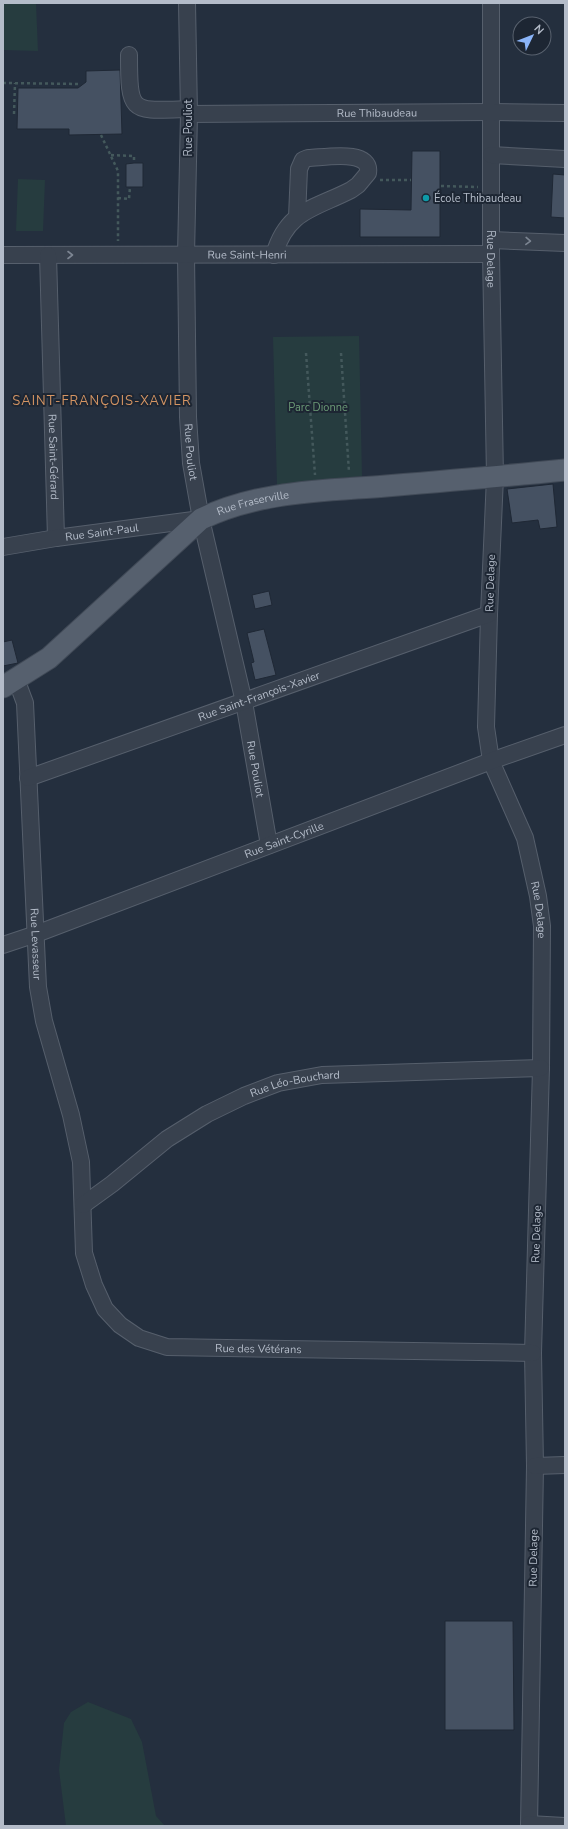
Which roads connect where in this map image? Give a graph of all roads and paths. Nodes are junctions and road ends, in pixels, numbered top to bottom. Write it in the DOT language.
graph roads {
  1 [pos="187,3"];
  2 [pos="491,3"];
  3 [pos="129,55"];
  4 [pos="3,83"];
  5 [pos="15,83"];
  6 [pos="80,84"];
  7 [pos="189,112"];
  8 [pos="491,112"];
  9 [pos="565,113"];
  10 [pos="14,114"];
  11 [pos="101,135"];
  12 [pos="491,155"];
  13 [pos="111,156"];
  14 [pos="565,159"];
  15 [pos="134,163"];
  16 [pos="363,180"];
  17 [pos="411,180"];
  18 [pos="441,186"];
  19 [pos="130,187"];
  20 [pos="491,187"];
  21 [pos="118,198"];
  22 [pos="297,216"];
  23 [pos="565,243"];
  24 [pos="491,247"];
  25 [pos="3,255"];
  26 [pos="48,255"];
  27 [pos="119,255"];
  28 [pos="186,255"];
  29 [pos="274,255"];
  30 [pos="306,353"];
  31 [pos="341,353"];
  32 [pos="565,470"];
  33 [pos="495,477"];
  34 [pos="350,489"];
  35 [pos="316,491"];
  36 [pos="201,519"];
  37 [pos="56,538"];
  38 [pos="3,546"];
  39 [pos="489,614"];
  40 [pos="10,683"];
  41 [pos="244,702"];
  42 [pos="565,735"];
  43 [pos="490,761"];
  44 [pos="28,778"];
  45 [pos="269,845"];
  46 [pos="36,934"];
  47 [pos="3,944"];
  48 [pos="541,1068"];
  49 [pos="83,1204"];
  50 [pos="533,1353"];
  51 [pos="565,1465"];
  52 [pos="535,1466"];
  53 [pos="529,1825"];
  54 [pos="564,1826"];
  1 -- 7 [label="street, Rue Pouliot"];
  2 -- 8 [label="street, Rue Delage"];
  3 -- 7 [label="street, Rue Thibaudeau"];
  4 -- 5 [label="path"];
  5 -- 6 [label="path"];
  5 -- 10 [label="path"];
  7 -- 8 [label="street, Rue Thibaudeau"];
  7 -- 28 [label="street, Rue Pouliot"];
  8 -- 9 [label="street, Rue Thibaudeau"];
  8 -- 12 [label="street, Rue Delage"];
  11 -- 13 [label="path"];
  12 -- 14 [label="street"];
  12 -- 20 [label="street, Rue Delage"];
  13 -- 15 [label="path"];
  13 -- 21 [label="path"];
  16 -- 17 [label="path"];
  16 -- 22 [label="street"];
  16 -- 22 [label="street"];
  18 -- 20 [label="path"];
  19 -- 21 [label="path"];
  20 -- 24 [label="street, Rue Delage"];
  21 -- 27 [label="path"];
  22 -- 29 [label="street"];
  24 -- 23 [label="street, Rue Saint-Henri, one-way"];
  24 -- 29 [label="street, Rue Saint-Henri"];
  24 -- 33 [label="street, Rue Delage"];
  25 -- 26 [label="street, Rue Saint-Henri"];
  26 -- 27 [label="street, Rue Saint-Henri, one-way"];
  26 -- 37 [label="street, Rue Saint-Gérard"];
  27 -- 28 [label="street, Rue Saint-Henri"];
  28 -- 29 [label="street, Rue Saint-Henri"];
  28 -- 36 [label="street, Rue Pouliot"];
  30 -- 35 [label="path"];
  31 -- 34 [label="path"];
  32 -- 33 [label="main road, Rue Fraserville"];
  33 -- 34 [label="main road, Rue Fraserville"];
  33 -- 39 [label="street, Rue Delage"];
  34 -- 35 [label="main road, Rue Fraserville"];
  35 -- 36 [label="main road, Rue Fraserville"];
  36 -- 37 [label="street, Rue Saint-Paul"];
  36 -- 40 [label="main road, Rue Fraserville"];
  36 -- 41 [label="street, Rue Pouliot"];
  37 -- 38 [label="street, Rue Saint-Paul"];
  39 -- 41 [label="street, Rue Saint-François-Xavier"];
  39 -- 43 [label="street, Rue Delage"];
  40 -- 44 [label="street, Rue Levasseur"];
  41 -- 44 [label="street, Rue Saint-François-Xavier"];
  41 -- 45 [label="street, Rue Pouliot"];
  42 -- 43 [label="street, Rue Saint-Cyrille"];
  43 -- 45 [label="street, Rue Saint-Cyrille"];
  43 -- 48 [label="street, Rue Delage"];
  44 -- 46 [label="street, Rue Levasseur"];
  45 -- 46 [label="street, Rue Saint-Cyrille"];
  46 -- 47 [label="street, Rue Saint-Cyrille"];
  46 -- 49 [label="street, Rue Levasseur"];
  48 -- 49 [label="street, Rue Léo-Bouchard"];
  48 -- 50 [label="street, Rue Delage"];
  49 -- 50 [label="street, Rue des Vétérans"];
  50 -- 52 [label="street, Rue Delage"];
  51 -- 52 [label="street"];
  52 -- 53 [label="street, Rue Delage"];
  53 -- 54 [label="street"];
}
